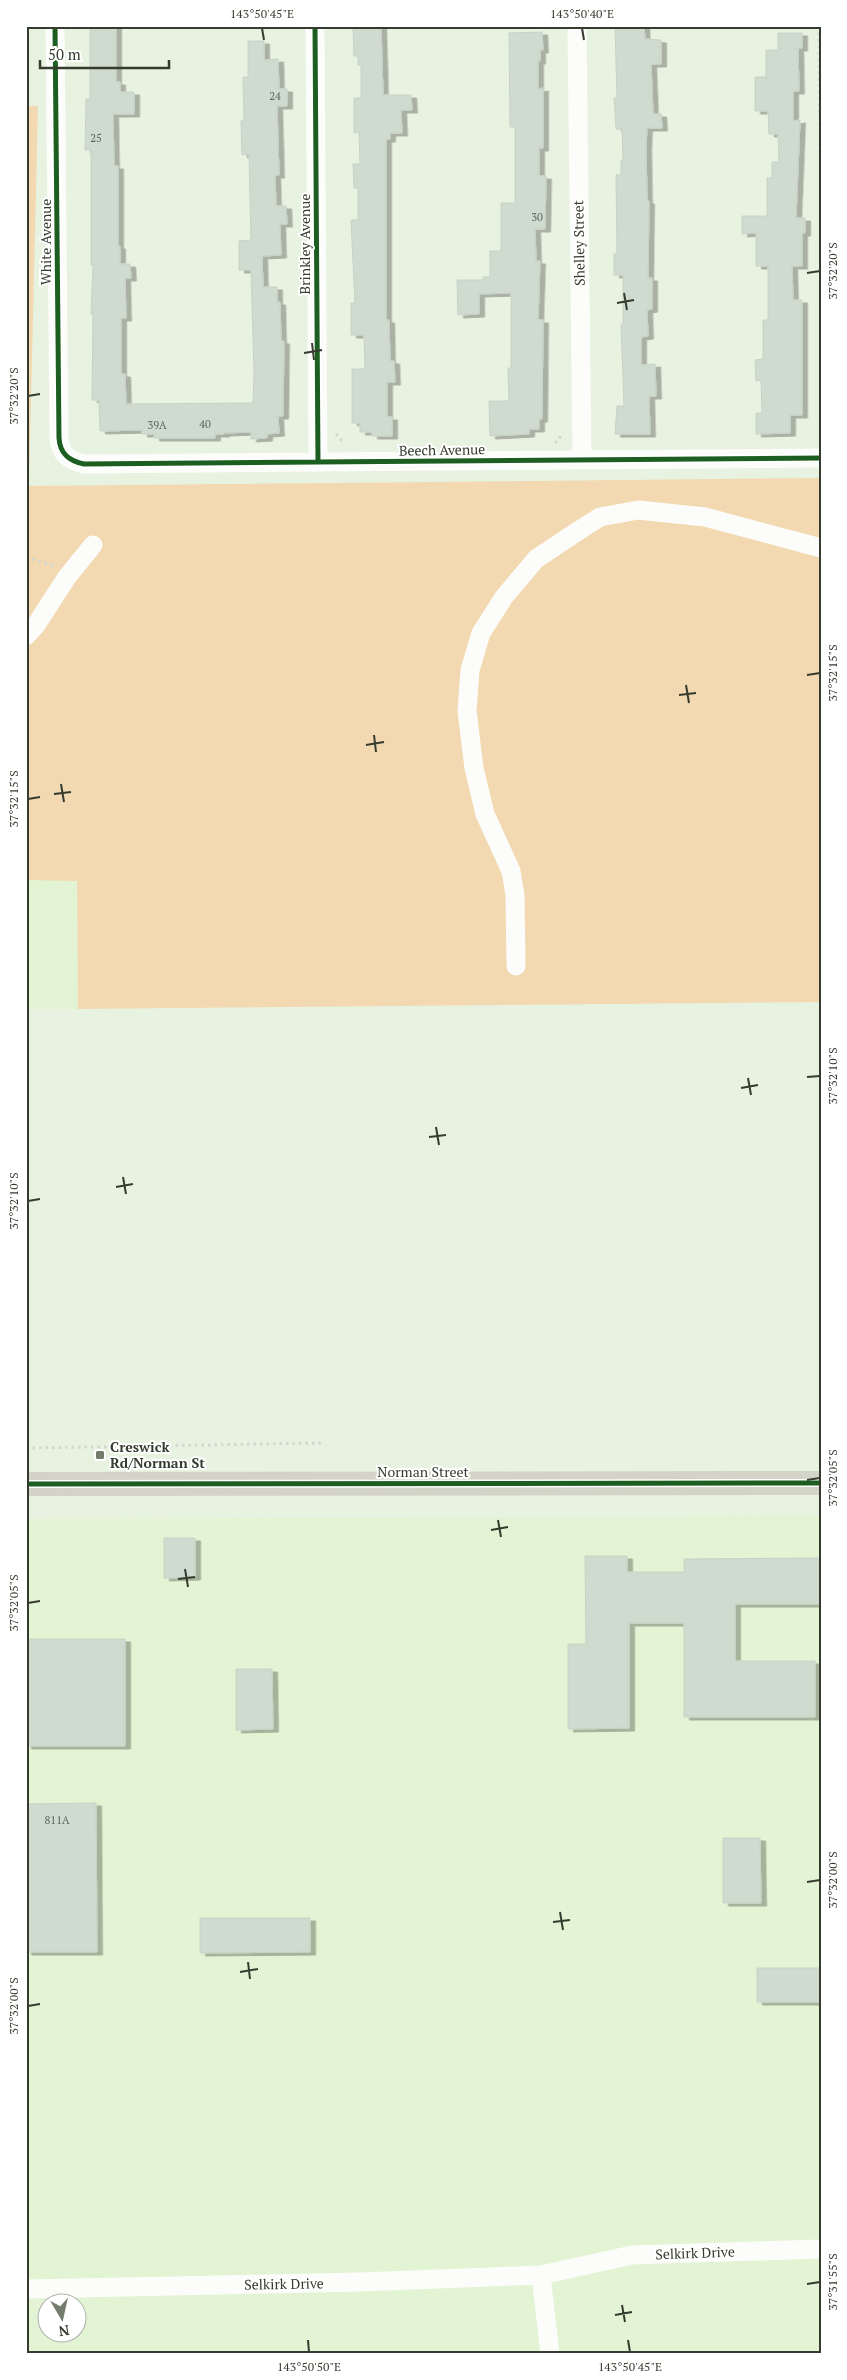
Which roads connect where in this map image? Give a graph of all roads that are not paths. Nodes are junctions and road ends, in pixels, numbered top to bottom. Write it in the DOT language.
graph roads {
  1 [pos="55,26"];
  2 [pos="315,26"];
  3 [pos="577,26"];
  4 [pos="66,456"];
  5 [pos="821,458"];
  6 [pos="582,460"];
  7 [pos="318,462"];
  8 [pos="93,545"];
  9 [pos="821,548"];
  10 [pos="26,636"];
  11 [pos="516,966"];
  12 [pos="821,1483"];
  13 [pos="26,1484"];
  14 [pos="821,2249"];
  15 [pos="541,2275"];
  16 [pos="26,2289"];
  17 [pos="550,2354"];
  1 -- 4 [label="street, White Avenue"];
  2 -- 7 [label="street, Brinkley Avenue"];
  3 -- 6 [label="street, Shelley Street"];
  4 -- 7 [label="street, Beech Avenue"];
  5 -- 6 [label="street, Beech Avenue"];
  6 -- 7 [label="street, Beech Avenue"];
  8 -- 10 [label="street"];
  9 -- 11 [label="street"];
  12 -- 13 [label="main road, Norman Street"];
  14 -- 15 [label="street, Selkirk Drive"];
  15 -- 16 [label="street, Selkirk Drive"];
  15 -- 17 [label="street"];
}
